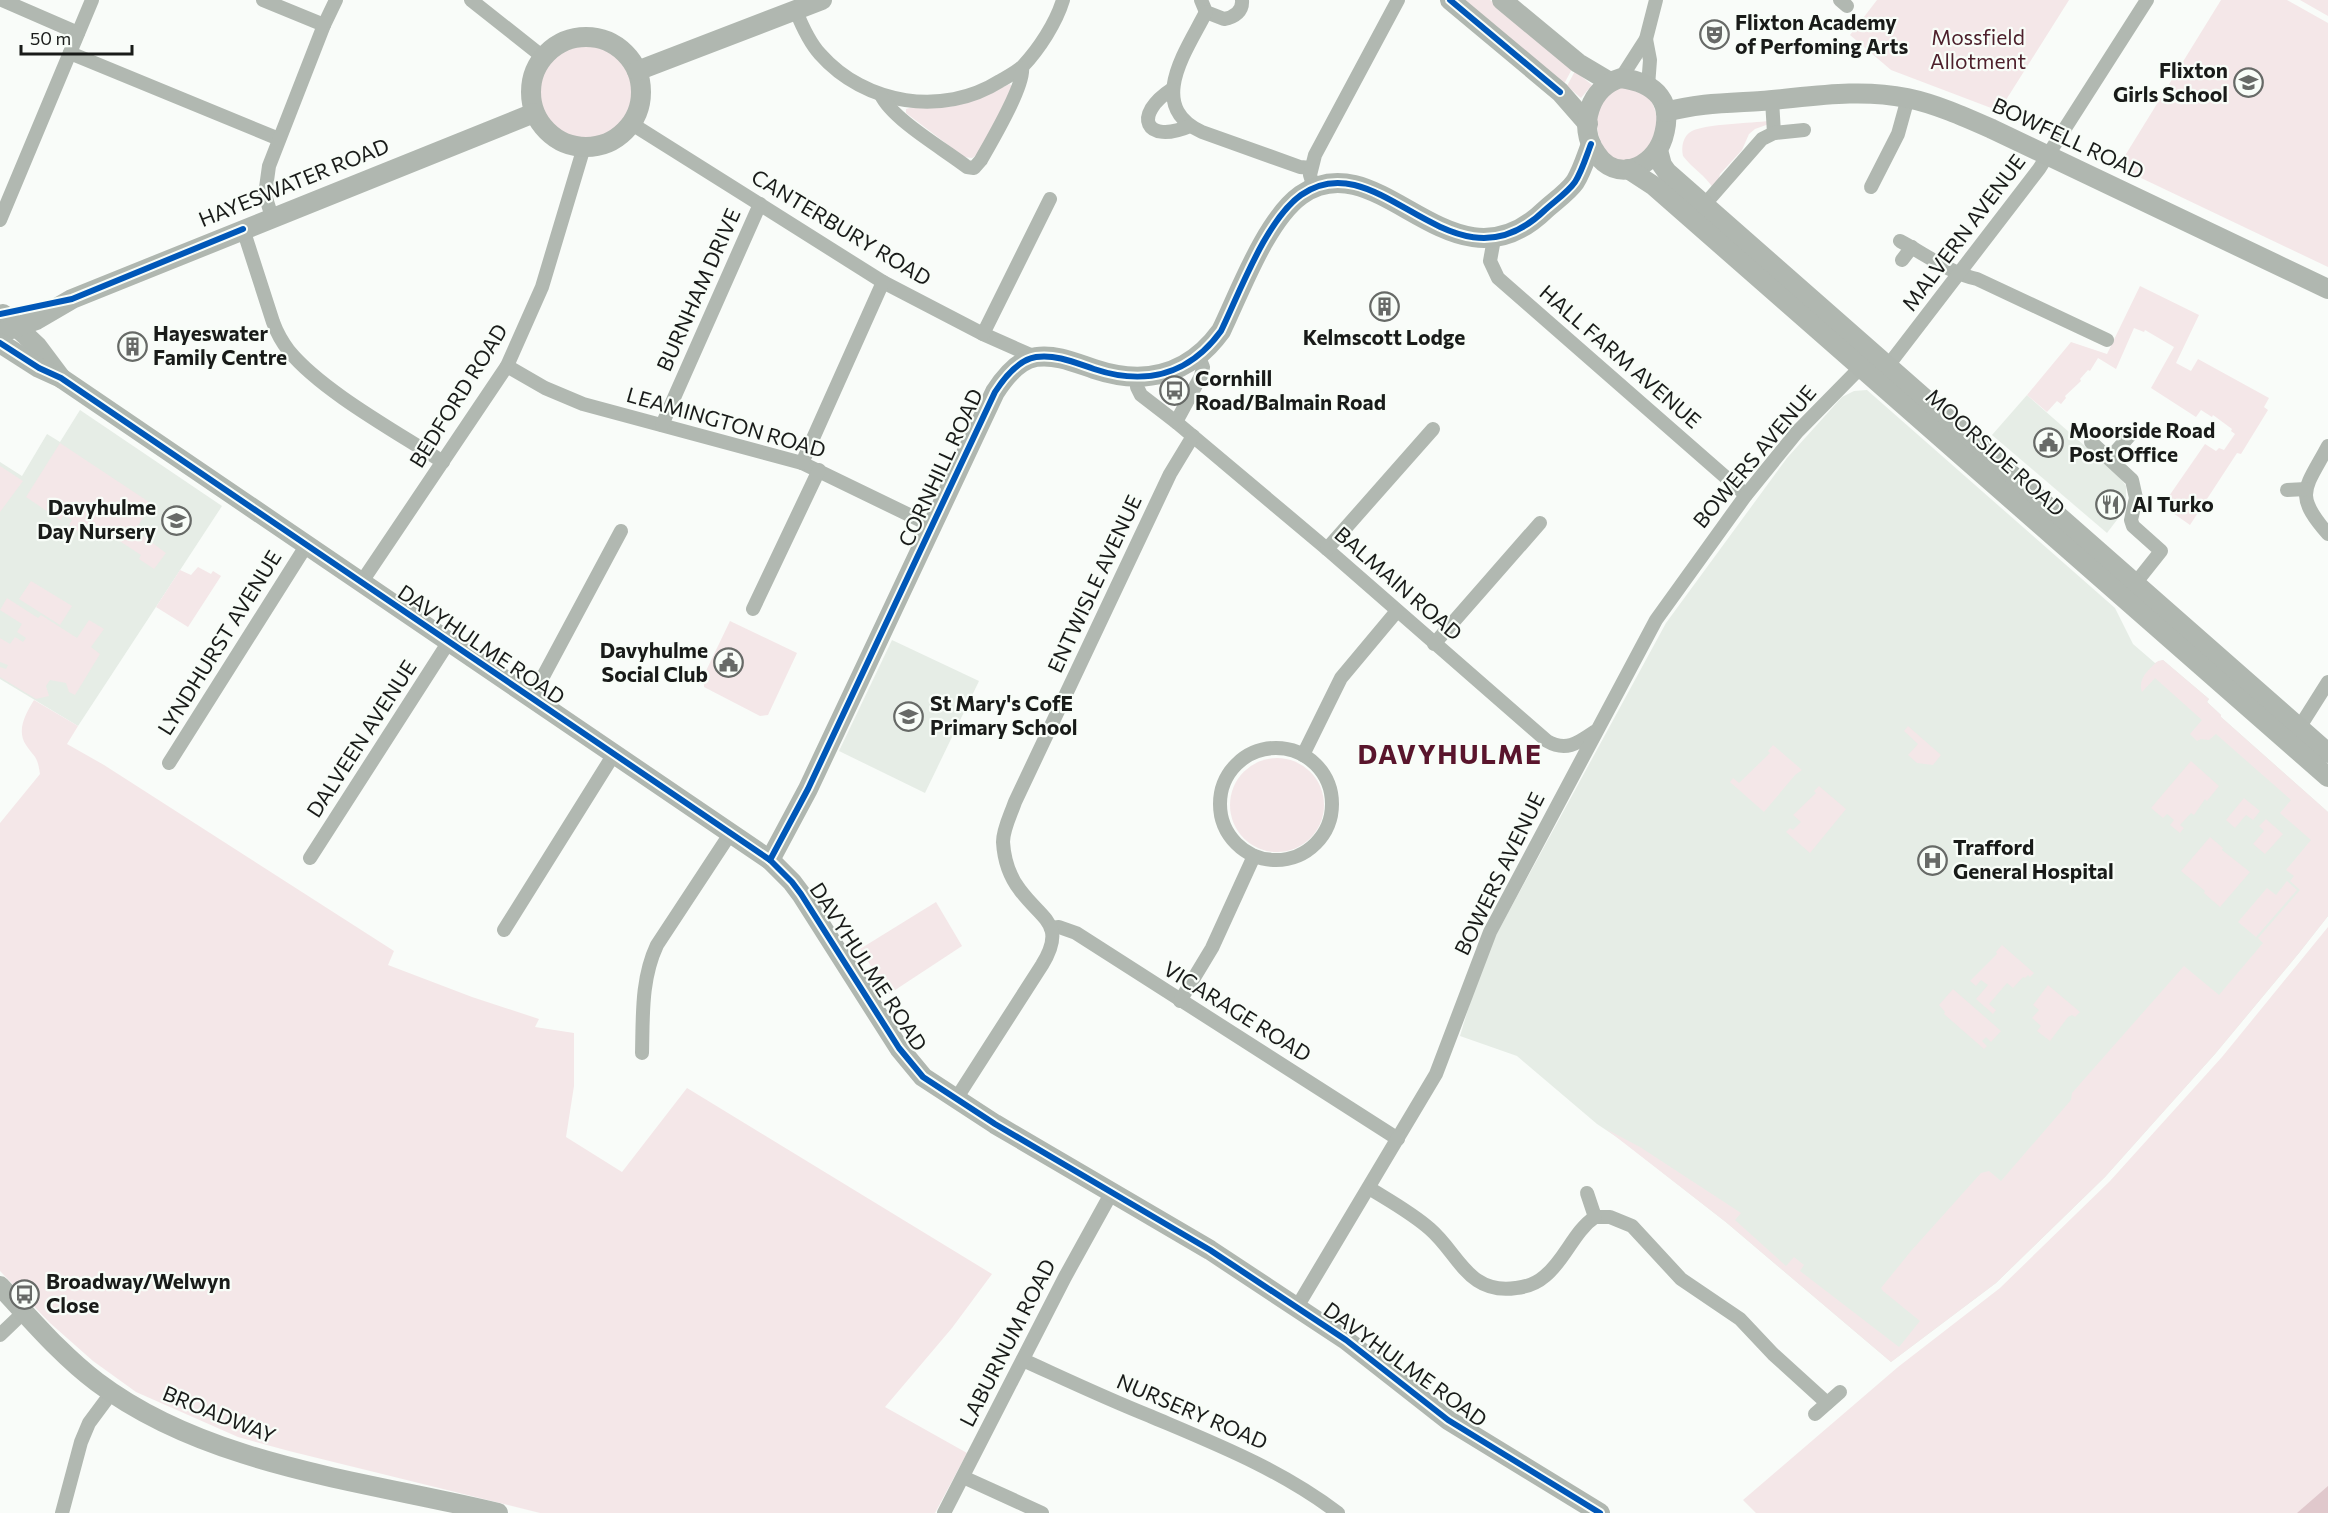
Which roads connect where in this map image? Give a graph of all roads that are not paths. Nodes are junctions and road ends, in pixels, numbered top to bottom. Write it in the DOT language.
graph roads {
  1 [pos="2,0"];
  2 [pos="92,0"];
  3 [pos="263,0"];
  4 [pos="336,0"];
  5 [pos="471,0"];
  6 [pos="822,0"];
  7 [pos="1063,0"];
  8 [pos="1242,0"];
  9 [pos="1398,0"];
  10 [pos="1450,0"];
  11 [pos="1502,0"];
  12 [pos="1656,0"];
  13 [pos="2147,0"];
  14 [pos="1204,6"];
  15 [pos="796,10"];
  16 [pos="324,25"];
  17 [pos="78,33"];
  18 [pos="1646,39"];
  19 [pos="70,53"];
  20 [pos="543,57"];
  21 [pos="1022,68"];
  22 [pos="637,71"];
  23 [pos="1615,80"];
  24 [pos="1648,86"];
  25 [pos="1172,89"];
  26 [pos="881,95"];
  27 [pos="1908,98"];
  28 [pos="1772,100"];
  29 [pos="1666,112"];
  30 [pos="534,113"];
  31 [pos="632,123"];
  32 [pos="1588,124"];
  33 [pos="1190,126"];
  34 [pos="1804,130"];
  35 [pos="1774,133"];
  36 [pos="279,139"];
  37 [pos="1591,144"];
  38 [pos="584,147"];
  39 [pos="1658,150"];
  40 [pos="2049,155"];
  41 [pos="1313,161"];
  42 [pos="1623,169"];
  43 [pos="1574,182"];
  44 [pos="1871,187"];
  45 [pos="1314,188"];
  46 [pos="1050,199"];
  47 [pos="760,204"];
  48 [pos="1705,204"];
  49 [pos="272,217"];
  50 [pos="0,220"];
  51 [pos="243,230"];
  52 [pos="1494,239"];
  53 [pos="1902,260"];
  54 [pos="1959,275"];
  55 [pos="883,282"];
  56 [pos="2328,289"];
  57 [pos="5,322"];
  58 [pos="983,334"];
  59 [pos="2107,340"];
  60 [pos="0,343"];
  61 [pos="1035,357"];
  62 [pos="1198,357"];
  63 [pos="507,366"];
  64 [pos="1883,373"];
  65 [pos="61,378"];
  66 [pos="1137,378"];
  67 [pos="1176,422"];
  68 [pos="662,425"];
  69 [pos="1432,429"];
  70 [pos="2131,434"];
  71 [pos="1191,438"];
  72 [pos="2091,442"];
  73 [pos="2328,447"];
  74 [pos="2110,458"];
  75 [pos="443,462"];
  76 [pos="802,463"];
  77 [pos="819,470"];
  78 [pos="2306,489"];
  79 [pos="2288,490"];
  80 [pos="1746,495"];
  81 [pos="1540,524"];
  82 [pos="932,526"];
  83 [pos="2326,527"];
  84 [pos="621,531"];
  85 [pos="306,546"];
  86 [pos="1327,549"];
  87 [pos="362,583"];
  88 [pos="2129,591"];
  89 [pos="753,609"];
  90 [pos="1396,611"];
  91 [pos="448,643"];
  92 [pos="1434,644"];
  93 [pos="2328,682"];
  94 [pos="531,699"];
  95 [pos="1598,729"];
  96 [pos="2294,735"];
  97 [pos="2328,753"];
  98 [pos="614,754"];
  99 [pos="1303,755"];
  100 [pos="169,763"];
  101 [pos="2328,777"];
  102 [pos="730,834"];
  103 [pos="1254,856"];
  104 [pos="310,858"];
  105 [pos="770,860"];
  106 [pos="1051,928"];
  107 [pos="504,930"];
  108 [pos="1180,1001"];
  109 [pos="642,1053"];
  110 [pos="956,1099"];
  111 [pos="1398,1139"];
  112 [pos="1369,1188"];
  113 [pos="1112,1192"];
  114 [pos="1587,1193"];
  115 [pos="1595,1217"];
  116 [pos="0,1286"];
  117 [pos="1297,1307"];
  118 [pos="24,1312"];
  119 [pos="0,1335"];
  120 [pos="1023,1360"];
  121 [pos="111,1392"];
  122 [pos="1840,1392"];
  123 [pos="1827,1403"];
  124 [pos="1815,1414"];
  125 [pos="963,1477"];
  126 [pos="451,1508"];
  127 [pos="62,1513"];
  128 [pos="498,1513"];
  129 [pos="944,1513"];
  130 [pos="1042,1513"];
  131 [pos="1338,1513"];
  132 [pos="1600,1513"];
  1 -- 17 [label="street"];
  2 -- 17 [label="street"];
  3 -- 16 [label="street"];
  4 -- 16 [label="street"];
  5 -- 20 [label="street"];
  6 -- 15 [label="street"];
  7 -- 21 [label="street"];
  8 -- 14 [label="street"];
  9 -- 41 [label="street"];
  10 -- 32 [label="street"];
  11 -- 23 [label="street"];
  12 -- 18 [label="street"];
  13 -- 40 [label="street, MALVERN AVENUE"];
  14 -- 25 [label="street"];
  15 -- 22 [label="street"];
  15 -- 26 [label="street"];
  16 -- 36 [label="street"];
  17 -- 19 [label="street"];
  18 -- 23 [label="street"];
  18 -- 24 [label="street"];
  19 -- 36 [label="street"];
  19 -- 50 [label="street"];
  20 -- 22 [label="street"];
  20 -- 30 [label="street"];
  21 -- 26 [label="street"];
  21 -- 26 [label="street"];
  22 -- 31 [label="street"];
  23 -- 24 [label="street"];
  23 -- 32 [label="street"];
  24 -- 29 [label="street"];
  25 -- 33 [label="street"];
  25 -- 33 [label="street"];
  27 -- 28 [label="street, BOWFELL ROAD"];
  27 -- 40 [label="street, BOWFELL ROAD"];
  27 -- 44 [label="street"];
  28 -- 29 [label="street, BOWFELL ROAD"];
  28 -- 35 [label="street"];
  29 -- 39 [label="street"];
  30 -- 38 [label="street"];
  30 -- 49 [label="street, HAYESWATER ROAD"];
  31 -- 38 [label="street"];
  31 -- 47 [label="street, CANTERBURY ROAD"];
  32 -- 37 [label="street"];
  33 -- 41 [label="street"];
  34 -- 35 [label="street"];
  35 -- 48 [label="street"];
  36 -- 49 [label="street"];
  37 -- 42 [label="street"];
  37 -- 43 [label="street"];
  38 -- 63 [label="street, BEDFORD ROAD"];
  39 -- 42 [label="street"];
  39 -- 48 [label="street, MOORSIDE ROAD"];
  40 -- 54 [label="street, MALVERN AVENUE"];
  40 -- 56 [label="street, BOWFELL ROAD"];
  41 -- 45 [label="street"];
  42 -- 43 [label="street"];
  42 -- 64 [label="street, MOORSIDE ROAD"];
  43 -- 52 [label="street"];
  45 -- 52 [label="street"];
  45 -- 62 [label="street"];
  46 -- 58 [label="street"];
  47 -- 55 [label="street, CANTERBURY ROAD"];
  47 -- 68 [label="street, BURNHAM DRIVE"];
  48 -- 64 [label="street, MOORSIDE ROAD"];
  49 -- 51 [label="street, HAYESWATER ROAD"];
  51 -- 57 [label="street, HAYESWATER ROAD"];
  51 -- 75 [label="street"];
  52 -- 80 [label="street, HALL FARM AVENUE"];
  53 -- 54 [label="street"];
  54 -- 59 [label="street"];
  54 -- 64 [label="street, MALVERN AVENUE"];
  55 -- 58 [label="street, CANTERBURY ROAD"];
  55 -- 76 [label="street"];
  57 -- 65 [label="street"];
  58 -- 61 [label="street, CANTERBURY ROAD"];
  60 -- 65 [label="street"];
  61 -- 66 [label="street"];
  61 -- 82 [label="street, CORNHILL ROAD"];
  62 -- 66 [label="street"];
  62 -- 67 [label="street"];
  63 -- 68 [label="street, LEAMINGTON ROAD"];
  63 -- 75 [label="street, BEDFORD ROAD"];
  64 -- 80 [label="street, BOWERS AVENUE"];
  64 -- 88 [label="street, MOORSIDE ROAD"];
  65 -- 85 [label="street, DAVYHULME ROAD"];
  66 -- 67 [label="street, BALMAIN ROAD"];
  67 -- 71 [label="street, BALMAIN ROAD"];
  68 -- 76 [label="street, LEAMINGTON ROAD"];
  69 -- 86 [label="street"];
  70 -- 74 [label="street"];
  71 -- 86 [label="street, BALMAIN ROAD"];
  71 -- 106 [label="street, ENTWISLE AVENUE"];
  72 -- 74 [label="street"];
  73 -- 78 [label="street"];
  74 -- 88 [label="street"];
  75 -- 87 [label="street, BEDFORD ROAD"];
  76 -- 77 [label="street, LEAMINGTON ROAD"];
  77 -- 82 [label="street, LEAMINGTON ROAD"];
  77 -- 89 [label="street"];
  78 -- 79 [label="street"];
  78 -- 83 [label="street"];
  80 -- 95 [label="street, BOWERS AVENUE"];
  81 -- 92 [label="street"];
  82 -- 105 [label="street, CORNHILL ROAD"];
  84 -- 94 [label="street"];
  85 -- 87 [label="street, DAVYHULME ROAD"];
  85 -- 100 [label="street, LYNDHURST AVENUE"];
  86 -- 90 [label="street, BALMAIN ROAD"];
  87 -- 91 [label="street, DAVYHULME ROAD"];
  88 -- 96 [label="street, MOORSIDE ROAD"];
  90 -- 92 [label="street, BALMAIN ROAD"];
  90 -- 99 [label="street"];
  91 -- 94 [label="street, DAVYHULME ROAD"];
  91 -- 104 [label="street, DALVEEN AVENUE"];
  92 -- 95 [label="street, BALMAIN ROAD"];
  93 -- 96 [label="street"];
  94 -- 98 [label="street, DAVYHULME ROAD"];
  95 -- 111 [label="street, BOWERS AVENUE"];
  96 -- 97 [label="street, MOORSIDE ROAD"];
  96 -- 101 [label="street, MOORSIDE ROAD"];
  98 -- 102 [label="street, DAVYHULME ROAD"];
  98 -- 107 [label="street"];
  99 -- 103 [label="street"];
  99 -- 103 [label="street"];
  102 -- 105 [label="street, DAVYHULME ROAD"];
  102 -- 109 [label="street"];
  103 -- 108 [label="street"];
  105 -- 110 [label="street, DAVYHULME ROAD"];
  106 -- 108 [label="street, VICARAGE ROAD"];
  106 -- 110 [label="street"];
  108 -- 111 [label="street, VICARAGE ROAD"];
  110 -- 113 [label="street, DAVYHULME ROAD"];
  111 -- 112 [label="street, BOWERS AVENUE"];
  112 -- 115 [label="street"];
  112 -- 117 [label="street, BOWERS AVENUE"];
  113 -- 117 [label="street, DAVYHULME ROAD"];
  113 -- 120 [label="street, LABURNUM ROAD"];
  114 -- 115 [label="street"];
  115 -- 123 [label="street"];
  116 -- 118 [label="street, BROADWAY"];
  117 -- 132 [label="street, DAVYHULME ROAD"];
  118 -- 119 [label="street"];
  118 -- 121 [label="street, BROADWAY"];
  120 -- 125 [label="street, LABURNUM ROAD"];
  120 -- 131 [label="street, NURSERY ROAD"];
  121 -- 126 [label="street, BROADWAY"];
  121 -- 127 [label="street"];
  122 -- 123 [label="street"];
  123 -- 124 [label="street"];
  125 -- 129 [label="street, LABURNUM ROAD"];
  125 -- 130 [label="street"];
  126 -- 128 [label="street, BROADWAY"];
}
